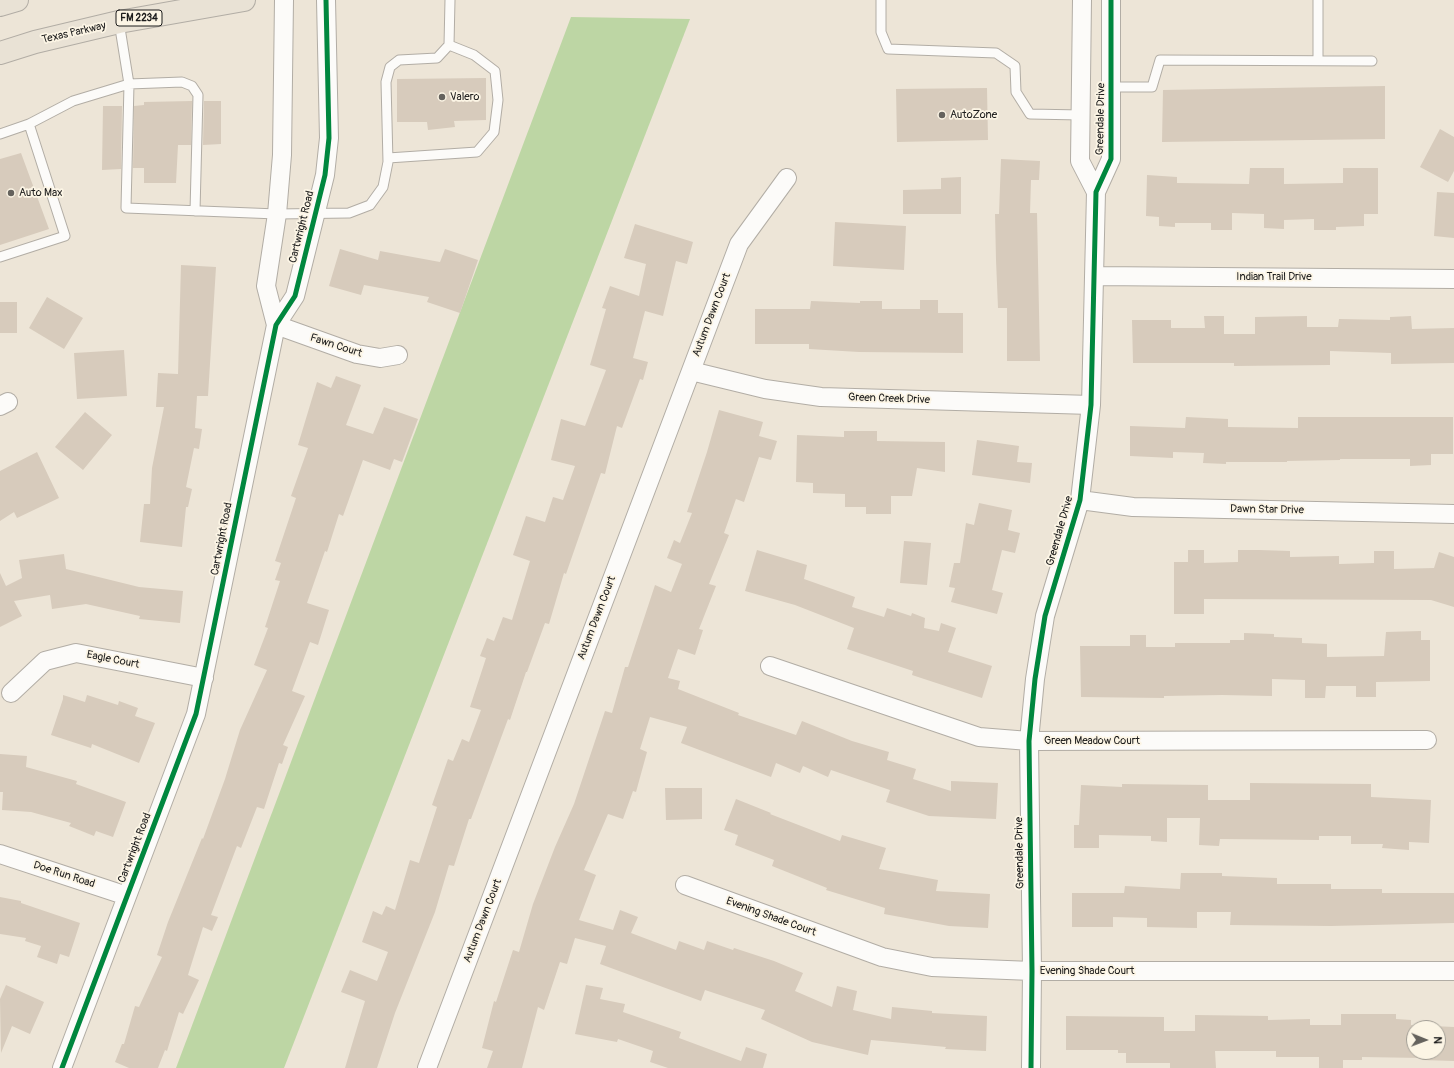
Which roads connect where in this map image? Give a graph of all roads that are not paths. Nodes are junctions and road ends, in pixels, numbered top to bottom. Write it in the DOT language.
graph roads {
  1 [pos="17,0"];
  2 [pos="244,0"];
  3 [pos="284,0"];
  4 [pos="326,0"];
  5 [pos="450,0"];
  6 [pos="881,0"];
  7 [pos="1082,0"];
  8 [pos="1111,0"];
  9 [pos="1318,0"];
  10 [pos="0,6"];
  11 [pos="120,22"];
  12 [pos="449,45"];
  13 [pos="0,52"];
  14 [pos="1318,60"];
  15 [pos="1372,61"];
  16 [pos="129,84"];
  17 [pos="1111,88"];
  18 [pos="1081,115"];
  19 [pos="30,124"];
  20 [pos="0,134"];
  21 [pos="388,158"];
  22 [pos="787,178"];
  23 [pos="1096,192"];
  24 [pos="195,211"];
  25 [pos="316,212"];
  26 [pos="277,214"];
  27 [pos="0,257"];
  28 [pos="1095,276"];
  29 [pos="1454,279"];
  30 [pos="276,325"];
  31 [pos="398,355"];
  32 [pos="690,371"];
  33 [pos="1091,405"];
  34 [pos="1080,500"];
  35 [pos="1454,514"];
  36 [pos="770,666"];
  37 [pos="204,678"];
  38 [pos="11,693"];
  39 [pos="1427,740"];
  40 [pos="1029,741"];
  41 [pos="0,854"];
  42 [pos="685,885"];
  43 [pos="127,896"];
  44 [pos="1032,971"];
  45 [pos="1454,971"];
  46 [pos="62,1068"];
  47 [pos="427,1068"];
  48 [pos="1031,1068"];
  1 -- 10 [label="main road"];
  2 -- 11 [label="main road, Texas Parkway / FM 2234"];
  3 -- 26 [label="street, Cartwright Road"];
  4 -- 25 [label="street, Cartwright Road"];
  5 -- 12 [label="lane"];
  6 -- 18 [label="lane"];
  7 -- 18 [label="street, Greendale Drive"];
  8 -- 17 [label="street, Greendale Drive"];
  9 -- 14 [label="lane"];
  11 -- 13 [label="main road, Texas Parkway / FM 2234"];
  11 -- 16 [label="lane"];
  12 -- 21 [label="lane"];
  12 -- 21 [label="lane"];
  14 -- 15 [label="lane"];
  14 -- 17 [label="lane"];
  16 -- 19 [label="lane"];
  16 -- 24 [label="lane"];
  16 -- 24 [label="lane"];
  17 -- 23 [label="street, Greendale Drive"];
  18 -- 23 [label="street, Greendale Drive"];
  19 -- 20 [label="lane"];
  19 -- 27 [label="lane"];
  21 -- 25 [label="lane"];
  22 -- 32 [label="street, Autum Dawn Court"];
  23 -- 28 [label="street, Greendale Drive"];
  24 -- 26 [label="lane"];
  25 -- 26 [label="lane"];
  25 -- 30 [label="street, Cartwright Road"];
  26 -- 30 [label="street, Cartwright Road"];
  28 -- 29 [label="street, Indian Trail Drive"];
  28 -- 33 [label="street, Greendale Drive"];
  30 -- 31 [label="street, Fawn Court"];
  30 -- 37 [label="street, Cartwright Road"];
  32 -- 33 [label="street, Green Creek Drive"];
  32 -- 47 [label="street, Autum Dawn Court"];
  33 -- 34 [label="street, Greendale Drive"];
  34 -- 35 [label="street, Dawn Star Drive"];
  34 -- 40 [label="street, Greendale Drive"];
  36 -- 40 [label="street, Green Meadow Court"];
  37 -- 38 [label="street, Eagle Court"];
  37 -- 43 [label="street, Cartwright Road"];
  39 -- 40 [label="street, Green Meadow Court"];
  40 -- 44 [label="street, Greendale Drive"];
  41 -- 43 [label="street, Doe Run Road"];
  42 -- 44 [label="street, Evening Shade Court"];
  43 -- 46 [label="street, Cartwright Road"];
  44 -- 45 [label="street, Evening Shade Court"];
  44 -- 48 [label="street, Greendale Drive"];
}
